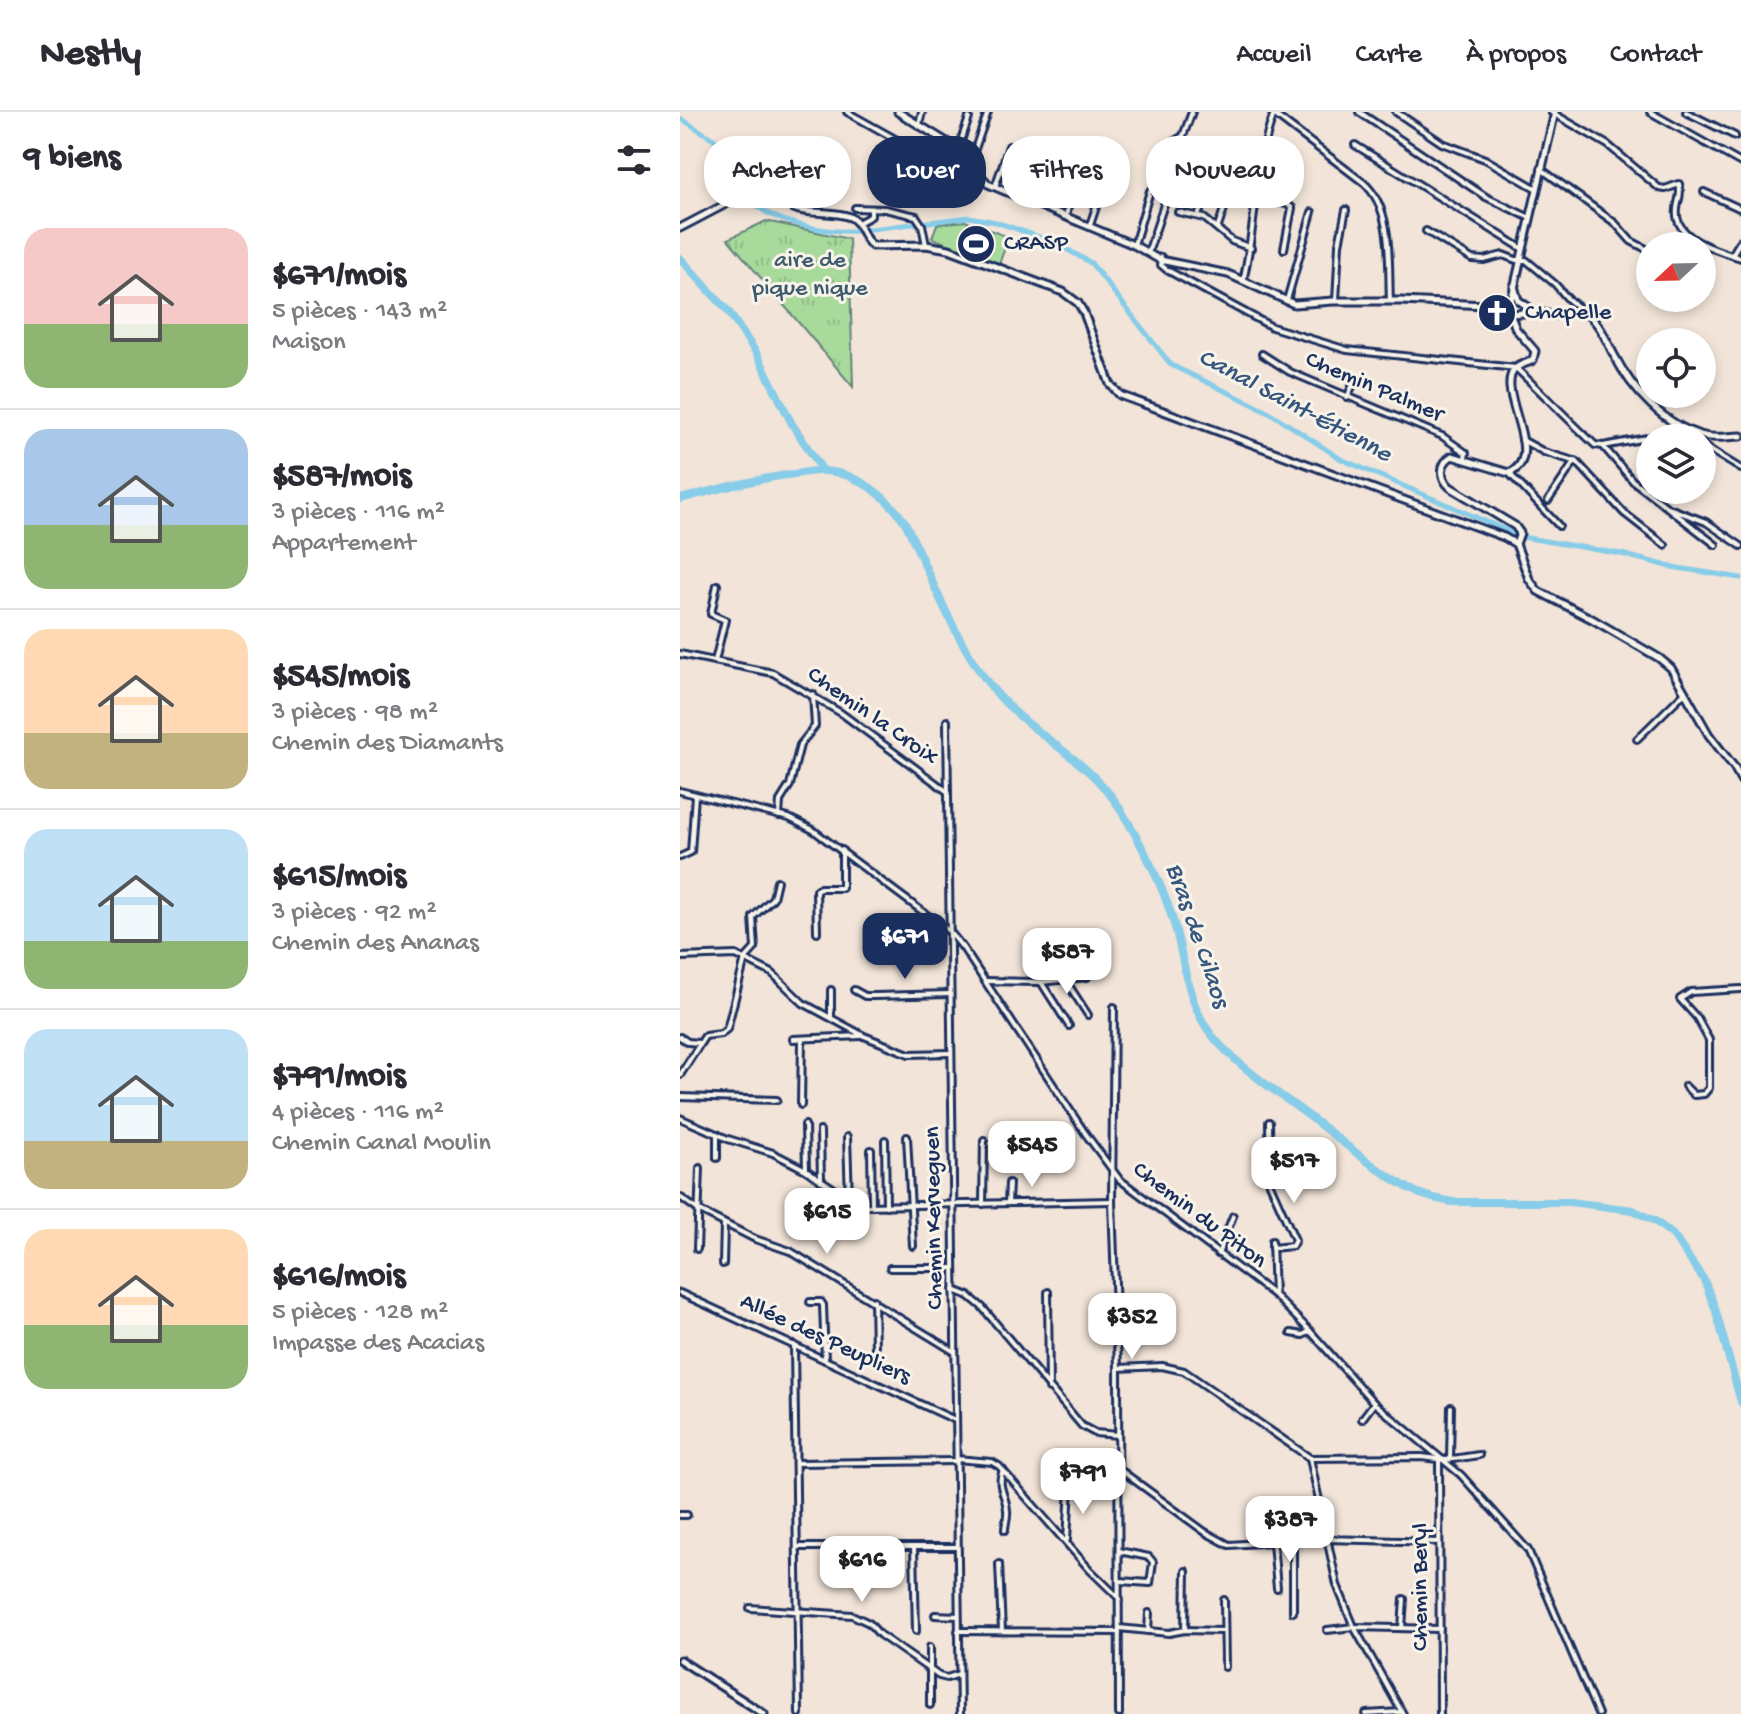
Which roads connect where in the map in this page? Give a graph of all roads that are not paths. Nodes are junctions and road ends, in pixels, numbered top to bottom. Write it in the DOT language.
graph roads {
  1 [pos="847,112"];
  2 [pos="900,112"];
  3 [pos="922,112"];
  4 [pos="988,112"];
  5 [pos="1192,112"];
  6 [pos="1359,112"];
  7 [pos="1396,112"];
  8 [pos="1650,112"];
  9 [pos="1686,112"];
  10 [pos="1273,113"];
  11 [pos="1554,113"];
  12 [pos="969,118"];
  13 [pos="919,124"];
  14 [pos="890,136"];
  15 [pos="938,136"];
  16 [pos="963,136"];
  17 [pos="980,136"];
  18 [pos="1183,136"];
  19 [pos="1266,136"];
  20 [pos="1735,136"];
  21 [pos="1355,145"];
  22 [pos="1741,163"];
  23 [pos="1002,166"];
  24 [pos="1541,169"];
  25 [pos="986,178"];
  26 [pos="995,187"];
  27 [pos="1537,189"];
  28 [pos="1704,192"];
  29 [pos="1146,204"];
  30 [pos="855,208"];
  31 [pos="1163,208"];
  32 [pos="1201,208"];
  33 [pos="1224,208"];
  34 [pos="1257,208"];
  35 [pos="1292,208"];
  36 [pos="871,209"];
  37 [pos="1741,209"];
  38 [pos="1346,210"];
  39 [pos="1178,212"];
  40 [pos="1312,212"];
  41 [pos="1066,216"];
  42 [pos="1198,216"];
  43 [pos="1530,219"];
  44 [pos="858,224"];
  45 [pos="1090,225"];
  46 [pos="1218,227"];
  47 [pos="680,228"];
  48 [pos="1426,231"];
  49 [pos="1688,232"];
  50 [pos="1741,240"];
  51 [pos="1636,244"];
  52 [pos="926,245"];
  53 [pos="1134,245"];
  54 [pos="1251,248"];
  55 [pos="1284,249"];
  56 [pos="1523,249"];
  57 [pos="1716,250"];
  58 [pos="1148,253"];
  59 [pos="1732,255"];
  60 [pos="1741,258"];
  61 [pos="1160,259"];
  62 [pos="1520,260"];
  63 [pos="1243,281"];
  64 [pos="1514,285"];
  65 [pos="1286,301"];
  66 [pos="1336,301"];
  67 [pos="1390,301"];
  68 [pos="1521,302"];
  69 [pos="1509,303"];
  70 [pos="1583,311"];
  71 [pos="1535,312"];
  72 [pos="1516,314"];
  73 [pos="1262,354"];
  74 [pos="1516,368"];
  75 [pos="1354,382"];
  76 [pos="1347,398"];
  77 [pos="1673,422"];
  78 [pos="1741,436"];
  79 [pos="1522,440"];
  80 [pos="1636,440"];
  81 [pos="1603,446"];
  82 [pos="1716,454"];
  83 [pos="1465,458"];
  84 [pos="1575,461"];
  85 [pos="1741,469"];
  86 [pos="1509,473"];
  87 [pos="1548,501"];
  88 [pos="1665,506"];
  89 [pos="1559,526"];
  90 [pos="1516,544"];
  91 [pos="1665,545"];
  92 [pos="1716,545"];
  93 [pos="1741,546"];
  94 [pos="717,585"];
  95 [pos="680,654"];
  96 [pos="715,661"];
  97 [pos="1686,691"];
  98 [pos="813,694"];
  99 [pos="947,721"];
  100 [pos="1637,739"];
  101 [pos="1741,780"];
  102 [pos="680,791"];
  103 [pos="948,792"];
  104 [pos="695,795"];
  105 [pos="779,816"];
  106 [pos="842,850"];
  107 [pos="680,857"];
  108 [pos="777,881"];
  109 [pos="817,932"];
  110 [pos="950,932"];
  111 [pos="680,957"];
  112 [pos="745,959"];
  113 [pos="1087,977"];
  114 [pos="984,981"];
  115 [pos="1066,981"];
  116 [pos="1041,982"];
  117 [pos="1741,989"];
  118 [pos="831,990"];
  119 [pos="854,990"];
  120 [pos="950,994"];
  121 [pos="1114,1007"];
  122 [pos="1088,1015"];
  123 [pos="831,1017"];
  124 [pos="1069,1026"];
  125 [pos="864,1036"];
  126 [pos="680,1037"];
  127 [pos="793,1039"];
  128 [pos="802,1039"];
  129 [pos="699,1043"];
  130 [pos="951,1053"];
  131 [pos="680,1075"];
  132 [pos="1685,1086"];
  133 [pos="680,1097"];
  134 [pos="777,1100"];
  135 [pos="801,1105"];
  136 [pos="680,1118"];
  137 [pos="1269,1122"];
  138 [pos="805,1125"];
  139 [pos="820,1131"];
  140 [pos="717,1134"];
  141 [pos="847,1137"];
  142 [pos="907,1137"];
  143 [pos="885,1140"];
  144 [pos="984,1140"];
  145 [pos="871,1150"];
  146 [pos="717,1158"];
  147 [pos="700,1168"];
  148 [pos="806,1170"];
  149 [pos="1113,1172"];
  150 [pos="821,1181"];
  151 [pos="1009,1183"];
  152 [pos="680,1197"];
  153 [pos="849,1199"];
  154 [pos="1112,1201"];
  155 [pos="1008,1203"];
  156 [pos="953,1204"];
  157 [pos="983,1204"];
  158 [pos="872,1206"];
  159 [pos="886,1206"];
  160 [pos="911,1206"];
  161 [pos="698,1210"];
  162 [pos="1233,1216"];
  163 [pos="724,1224"];
  164 [pos="913,1246"];
  165 [pos="697,1249"];
  166 [pos="1218,1254"];
  167 [pos="723,1264"];
  168 [pos="890,1268"];
  169 [pos="954,1268"];
  170 [pos="954,1290"];
  171 [pos="1048,1292"];
  172 [pos="680,1293"];
  173 [pos="1274,1295"];
  174 [pos="874,1300"];
  175 [pos="810,1302"];
  176 [pos="1310,1331"];
  177 [pos="1291,1333"];
  178 [pos="794,1345"];
  179 [pos="875,1349"];
  180 [pos="955,1352"];
  181 [pos="825,1360"];
  182 [pos="1118,1368"];
  183 [pos="1049,1389"];
  184 [pos="1374,1403"];
  185 [pos="1451,1407"];
  186 [pos="1362,1419"];
  187 [pos="955,1420"];
  188 [pos="1118,1435"];
  189 [pos="1479,1455"];
  190 [pos="1310,1458"];
  191 [pos="1439,1459"];
  192 [pos="956,1460"];
  193 [pos="1450,1460"];
  194 [pos="796,1463"];
  195 [pos="1119,1469"];
  196 [pos="1003,1470"];
  197 [pos="1070,1487"];
  198 [pos="1005,1530"];
  199 [pos="1326,1539"];
  200 [pos="1067,1540"];
  201 [pos="1293,1542"];
  202 [pos="1439,1542"];
  203 [pos="1273,1543"];
  204 [pos="876,1546"];
  205 [pos="797,1547"];
  206 [pos="914,1547"];
  207 [pos="957,1547"];
  208 [pos="1119,1551"];
  209 [pos="999,1564"];
  210 [pos="1186,1571"];
  211 [pos="876,1572"];
  212 [pos="1120,1581"];
  213 [pos="1277,1588"];
  214 [pos="1120,1599"];
  215 [pos="1404,1599"];
  216 [pos="1224,1600"];
  217 [pos="750,1608"];
  218 [pos="797,1610"];
  219 [pos="1293,1612"];
  220 [pos="1149,1613"];
  221 [pos="935,1615"];
  222 [pos="958,1616"];
  223 [pos="1354,1627"];
  224 [pos="1402,1628"];
  225 [pos="1440,1629"];
  226 [pos="1119,1630"];
  227 [pos="1185,1630"];
  228 [pos="1327,1630"];
  229 [pos="916,1631"];
  230 [pos="958,1631"];
  231 [pos="1002,1631"];
  232 [pos="1148,1631"];
  233 [pos="1223,1631"];
  234 [pos="930,1647"];
  235 [pos="682,1661"];
  236 [pos="1225,1667"];
  237 [pos="930,1669"];
  238 [pos="959,1674"];
  239 [pos="930,1705"];
  240 [pos="1402,1713"];
  241 [pos="764,1714"];
  242 [pos="799,1714"];
  243 [pos="960,1714"];
  244 [pos="1119,1714"];
  245 [pos="1366,1714"];
  246 [pos="1440,1714"];
  247 [pos="1598,1714"];
  1 -- 14 [label="street"];
  2 -- 13 [label="main road"];
  3 -- 13 [label="street"];
  4 -- 17 [label="street"];
  5 -- 18 [label="street"];
  6 -- 43 [label="street"];
  7 -- 27 [label="street"];
  8 -- 22 [label="street"];
  9 -- 20 [label="street"];
  10 -- 19 [label="street"];
  10 -- 67 [label="street"];
  11 -- 24 [label="main road"];
  11 -- 49 [label="street"];
  12 -- 16 [label="street"];
  13 -- 15 [label="main road"];
  21 -- 56 [label="street"];
  23 -- 26 [label="street"];
  24 -- 27 [label="main road"];
  24 -- 51 [label="street"];
  25 -- 26 [label="main road"];
  26 -- 41 [label="main road"];
  27 -- 43 [label="main road"];
  28 -- 37 [label="street"];
  29 -- 53 [label="street"];
  30 -- 36 [label="street"];
  31 -- 58 [label="street"];
  32 -- 42 [label="street"];
  33 -- 46 [label="street"];
  34 -- 54 [label="street"];
  35 -- 55 [label="street"];
  36 -- 44 [label="street"];
  36 -- 52 [label="street"];
  38 -- 66 [label="street"];
  39 -- 42 [label="street"];
  40 -- 65 [label="street"];
  41 -- 45 [label="main road"];
  41 -- 45 [label="street"];
  42 -- 46 [label="street"];
  43 -- 56 [label="main road"];
  44 -- 47 [label="main road"];
  44 -- 52 [label="main road"];
  45 -- 53 [label="main road"];
  46 -- 54 [label="street"];
  48 -- 62 [label="street"];
  50 -- 59 [label="street"];
  52 -- 90 [label="main road"];
  53 -- 58 [label="main road"];
  54 -- 63 [label="street"];
  56 -- 62 [label="main road"];
  57 -- 59 [label="street"];
  58 -- 61 [label="main road"];
  59 -- 60 [label="street"];
  61 -- 63 [label="main road"];
  61 -- 74 [label="street"];
  62 -- 64 [label="main road"];
  62 -- 70 [label="street"];
  63 -- 65 [label="main road"];
  64 -- 68 [label="main road"];
  64 -- 69 [label="main road"];
  65 -- 66 [label="main road"];
  66 -- 67 [label="main road"];
  67 -- 69 [label="main road"];
  68 -- 69 [label="main road"];
  68 -- 71 [label="main road"];
  68 -- 72 [label="main road"];
  69 -- 72 [label="main road"];
  70 -- 71 [label="main road"];
  70 -- 77 [label="main road"];
  71 -- 72 [label="main road"];
  72 -- 74 [label="main road"];
  73 -- 76 [label="street, Chemin Palmer"];
  74 -- 79 [label="main road"];
  74 -- 81 [label="street"];
  75 -- 76 [label="street"];
  76 -- 83 [label="street, Chemin Palmer"];
  77 -- 78 [label="main road"];
  79 -- 84 [label="street"];
  79 -- 86 [label="main road"];
  80 -- 81 [label="street"];
  81 -- 88 [label="street"];
  82 -- 85 [label="street"];
  83 -- 86 [label="main road"];
  83 -- 90 [label="main road"];
  84 -- 87 [label="street"];
  84 -- 91 [label="street"];
  86 -- 89 [label="street"];
  88 -- 92 [label="street"];
  88 -- 93 [label="street"];
  90 -- 97 [label="main road"];
  94 -- 96 [label="street"];
  95 -- 96 [label="street, Chemin la Croix"];
  96 -- 98 [label="street, Chemin la Croix"];
  97 -- 100 [label="street"];
  97 -- 101 [label="main road"];
  98 -- 103 [label="street, Chemin la Croix"];
  98 -- 105 [label="street"];
  99 -- 103 [label="street, Chemin Kerveguen"];
  102 -- 104 [label="street, Chemin du Piton"];
  103 -- 110 [label="street, Chemin Kerveguen"];
  104 -- 105 [label="street, Chemin du Piton"];
  104 -- 107 [label="street"];
  105 -- 106 [label="street, Chemin du Piton"];
  106 -- 109 [label="street"];
  106 -- 110 [label="street, Chemin du Piton"];
  108 -- 112 [label="street"];
  110 -- 114 [label="street, Chemin du Piton"];
  110 -- 120 [label="street, Chemin Kerveguen"];
  111 -- 112 [label="street"];
  112 -- 123 [label="street"];
  112 -- 129 [label="street"];
  113 -- 115 [label="street"];
  114 -- 116 [label="street"];
  114 -- 149 [label="street, Chemin du Piton"];
  115 -- 116 [label="street"];
  115 -- 122 [label="street"];
  116 -- 124 [label="street"];
  117 -- 132 [label="street"];
  118 -- 123 [label="street"];
  119 -- 120 [label="street"];
  120 -- 130 [label="street, Chemin Kerveguen"];
  121 -- 149 [label="street"];
  123 -- 125 [label="street"];
  125 -- 128 [label="street"];
  125 -- 130 [label="street"];
  126 -- 129 [label="street"];
  127 -- 128 [label="street"];
  128 -- 135 [label="street"];
  129 -- 131 [label="street"];
  130 -- 156 [label="street, Chemin Kerveguen"];
  133 -- 134 [label="street"];
  136 -- 140 [label="street"];
  137 -- 173 [label="street"];
  138 -- 148 [label="street"];
  139 -- 150 [label="street"];
  140 -- 146 [label="street"];
  140 -- 148 [label="street"];
  141 -- 153 [label="street"];
  142 -- 160 [label="street"];
  143 -- 159 [label="street"];
  144 -- 157 [label="street"];
  145 -- 158 [label="street"];
  147 -- 161 [label="street"];
  148 -- 150 [label="street"];
  149 -- 154 [label="street"];
  149 -- 166 [label="street, Chemin du Piton"];
  150 -- 153 [label="street"];
  151 -- 155 [label="street"];
  152 -- 161 [label="street"];
  153 -- 158 [label="street"];
  154 -- 155 [label="street"];
  154 -- 182 [label="street"];
  155 -- 157 [label="street"];
  156 -- 157 [label="street"];
  156 -- 160 [label="street"];
  156 -- 169 [label="street, Chemin Kerveguen"];
  158 -- 159 [label="street"];
  159 -- 160 [label="street"];
  160 -- 164 [label="street"];
  161 -- 163 [label="street"];
  161 -- 165 [label="street"];
  162 -- 166 [label="street"];
  163 -- 167 [label="street"];
  163 -- 174 [label="street"];
  166 -- 173 [label="street, Chemin du Piton"];
  168 -- 169 [label="street"];
  169 -- 170 [label="street, Chemin Kerveguen"];
  170 -- 180 [label="street, Chemin Kerveguen"];
  170 -- 183 [label="street"];
  171 -- 183 [label="street"];
  172 -- 178 [label="street, Allée des Peupliers"];
  173 -- 176 [label="street, Chemin du Piton"];
  174 -- 179 [label="street"];
  174 -- 180 [label="street"];
  175 -- 181 [label="street"];
  176 -- 177 [label="street"];
  176 -- 184 [label="street, Chemin du Piton"];
  178 -- 181 [label="street, Allée des Peupliers"];
  178 -- 194 [label="street"];
  180 -- 187 [label="street, Chemin Kerveguen"];
  181 -- 187 [label="street, Allée des Peupliers"];
  182 -- 188 [label="street"];
  182 -- 190 [label="street"];
  183 -- 188 [label="street"];
  184 -- 186 [label="street"];
  184 -- 191 [label="street, Chemin du Piton"];
  185 -- 193 [label="street"];
  187 -- 192 [label="street, Chemin Kerveguen"];
  188 -- 195 [label="street"];
  189 -- 193 [label="street"];
  190 -- 191 [label="street"];
  190 -- 199 [label="street"];
  191 -- 193 [label="street"];
  191 -- 202 [label="street, Chemin Beryl"];
  191 -- 247 [label="street, Chemin du Piton"];
  192 -- 194 [label="street"];
  192 -- 196 [label="street"];
  192 -- 207 [label="street, Chemin Kerveguen"];
  194 -- 205 [label="street"];
  195 -- 203 [label="street"];
  195 -- 208 [label="street"];
  196 -- 198 [label="street"];
  196 -- 200 [label="street"];
  197 -- 200 [label="street"];
  199 -- 201 [label="street"];
  199 -- 202 [label="street"];
  199 -- 223 [label="street"];
  200 -- 214 [label="street"];
  201 -- 203 [label="street"];
  201 -- 219 [label="street"];
  202 -- 225 [label="street, Chemin Beryl"];
  203 -- 213 [label="street"];
  204 -- 205 [label="street"];
  204 -- 206 [label="street"];
  204 -- 211 [label="street"];
  205 -- 218 [label="street"];
  206 -- 207 [label="street"];
  206 -- 229 [label="street"];
  207 -- 222 [label="street, Chemin Kerveguen"];
  208 -- 212 [label="street"];
  208 -- 212 [label="street"];
  209 -- 231 [label="street"];
  210 -- 227 [label="street"];
  212 -- 214 [label="street"];
  214 -- 226 [label="street"];
  215 -- 224 [label="street"];
  216 -- 233 [label="street"];
  217 -- 218 [label="street"];
  218 -- 237 [label="street"];
  218 -- 242 [label="street"];
  220 -- 232 [label="street"];
  221 -- 222 [label="street"];
  222 -- 230 [label="street, Chemin Kerveguen"];
  223 -- 224 [label="street"];
  223 -- 228 [label="street"];
  223 -- 240 [label="street"];
  224 -- 225 [label="street"];
  225 -- 246 [label="street, Chemin Beryl"];
  226 -- 231 [label="street"];
  226 -- 232 [label="street"];
  226 -- 244 [label="street"];
  227 -- 232 [label="street"];
  227 -- 233 [label="street"];
  230 -- 231 [label="street"];
  230 -- 238 [label="street, Chemin Kerveguen"];
  233 -- 236 [label="street"];
  234 -- 237 [label="street"];
  235 -- 241 [label="main road"];
  237 -- 238 [label="street"];
  237 -- 239 [label="street"];
  238 -- 243 [label="street, Chemin Kerveguen"];
  240 -- 245 [label="street"];
}
